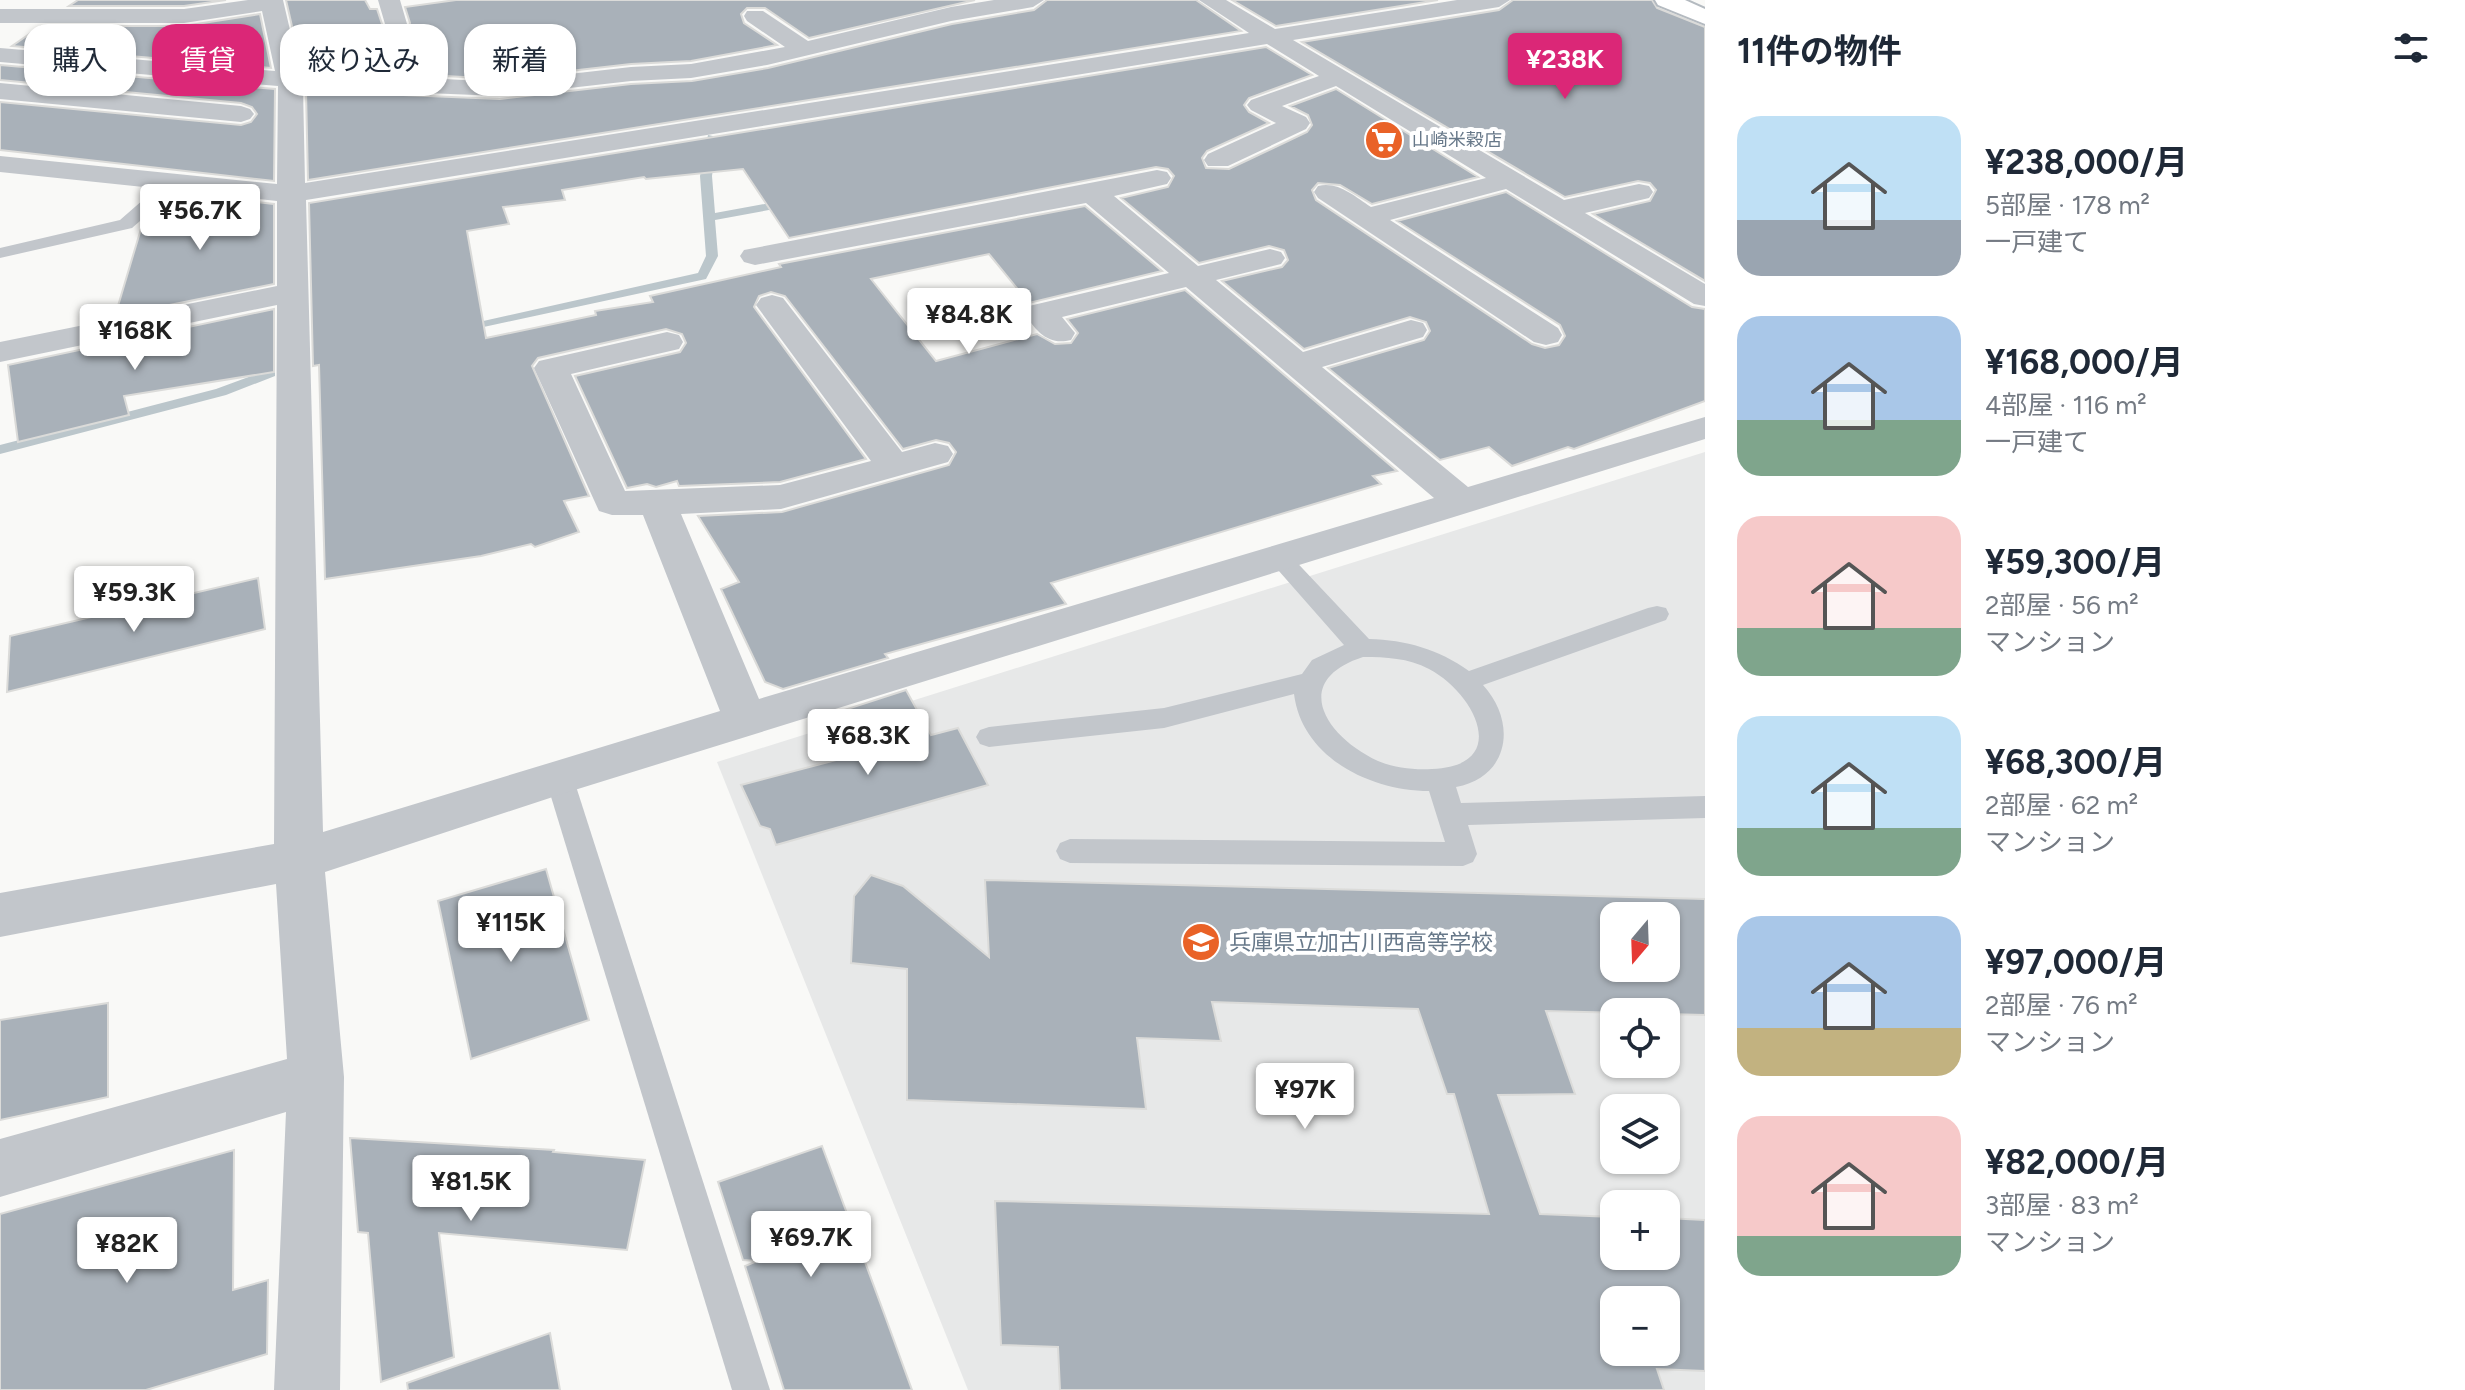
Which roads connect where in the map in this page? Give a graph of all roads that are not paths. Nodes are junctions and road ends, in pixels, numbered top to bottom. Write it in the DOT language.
graph roads {
  1 [pos="17,0"];
  2 [pos="416,0"];
  3 [pos="930,0"];
  4 [pos="1033,0"];
  5 [pos="1210,0"];
  6 [pos="1499,0"];
  7 [pos="1666,0"];
  8 [pos="272,2"];
  9 [pos="390,2"];
  10 [pos="877,9"];
  11 [pos="0,14"];
  12 [pos="951,14"];
  13 [pos="755,16"];
  14 [pos="1705,17"];
  15 [pos="396,24"];
  16 [pos="901,26"];
  17 [pos="280,37"];
  18 [pos="1273,38"];
  19 [pos="804,49"];
  20 [pos="0,55"];
  21 [pos="152,68"];
  22 [pos="1338,77"];
  23 [pos="448,87"];
  24 [pos="0,91"];
  25 [pos="152,93"];
  26 [pos="290,96"];
  27 [pos="137,104"];
  28 [pos="241,114"];
  29 [pos="1218,160"];
  30 [pos="0,164"];
  31 [pos="1608,174"];
  32 [pos="1157,178"];
  33 [pos="1510,180"];
  34 [pos="173,183"];
  35 [pos="1328,192"];
  36 [pos="1639,192"];
  37 [pos="1092,193"];
  38 [pos="291,194"];
  39 [pos="1666,208"];
  40 [pos="1559,210"];
  41 [pos="1366,217"];
  42 [pos="0,253"];
  43 [pos="1270,258"];
  44 [pos="1195,278"];
  45 [pos="290,293"];
  46 [pos="1705,297"];
  47 [pos="1411,330"];
  48 [pos="1059,333"];
  49 [pos="1546,335"];
  50 [pos="667,342"];
  51 [pos="0,352"];
  52 [pos="1297,364"];
  53 [pos="1705,428"];
  54 [pos="935,454"];
  55 [pos="894,466"];
  56 [pos="1462,502"];
  57 [pos="657,503"];
  58 [pos="1279,557"];
  59 [pos="1657,614"];
  60 [pos="1362,648"];
  61 [pos="1309,681"];
  62 [pos="1467,681"];
  63 [pos="746,720"];
  64 [pos="989,737"];
  65 [pos="559,777"];
  66 [pos="1440,780"];
  67 [pos="1705,807"];
  68 [pos="1450,814"];
  69 [pos="1070,851"];
  70 [pos="299,860"];
  71 [pos="0,915"];
  72 [pos="316,1077"];
  73 [pos="0,1168"];
  74 [pos="307,1390"];
  75 [pos="751,1390"];
  1 -- 11 [label="street"];
  2 -- 9 [label="street"];
  3 -- 12 [label="street"];
  4 -- 12 [label="street"];
  5 -- 18 [label="street"];
  6 -- 18 [label="street"];
  7 -- 14 [label="street"];
  8 -- 11 [label="street"];
  8 -- 17 [label="street"];
  9 -- 15 [label="street"];
  10 -- 16 [label="street"];
  12 -- 16 [label="street"];
  13 -- 19 [label="street"];
  16 -- 19 [label="street"];
  18 -- 22 [label="street"];
  18 -- 38 [label="street"];
  19 -- 23 [label="street"];
  20 -- 21 [label="street"];
  22 -- 29 [label="street"];
  22 -- 33 [label="street"];
  24 -- 27 [label="street"];
  25 -- 27 [label="street"];
  26 -- 38 [label="street"];
  27 -- 28 [label="street"];
  30 -- 34 [label="street"];
  31 -- 36 [label="street"];
  32 -- 37 [label="street"];
  33 -- 40 [label="street"];
  33 -- 41 [label="street"];
  34 -- 38 [label="street"];
  34 -- 42 [label="lane"];
  35 -- 41 [label="street"];
  36 -- 39 [label="street"];
  36 -- 40 [label="street"];
  37 -- 44 [label="street"];
  37 -- 55 [label="street"];
  38 -- 45 [label="street"];
  40 -- 46 [label="street"];
  41 -- 49 [label="street"];
  43 -- 44 [label="street"];
  44 -- 48 [label="street"];
  44 -- 52 [label="street"];
  45 -- 51 [label="street"];
  45 -- 70 [label="street"];
  47 -- 52 [label="street"];
  50 -- 57 [label="street"];
  52 -- 56 [label="street"];
  53 -- 56 [label="street"];
  54 -- 55 [label="street"];
  55 -- 57 [label="street"];
  56 -- 58 [label="street"];
  57 -- 63 [label="street"];
  58 -- 60 [label="lane"];
  58 -- 63 [label="street"];
  59 -- 62 [label="lane"];
  60 -- 61 [label="lane"];
  60 -- 62 [label="lane"];
  61 -- 64 [label="lane"];
  61 -- 66 [label="lane"];
  62 -- 66 [label="lane"];
  63 -- 65 [label="street"];
  65 -- 70 [label="street"];
  65 -- 75 [label="lane"];
  66 -- 68 [label="lane"];
  67 -- 68 [label="lane"];
  68 -- 69 [label="lane"];
  70 -- 71 [label="street"];
  70 -- 72 [label="street"];
  72 -- 73 [label="street"];
  72 -- 74 [label="street"];
}
